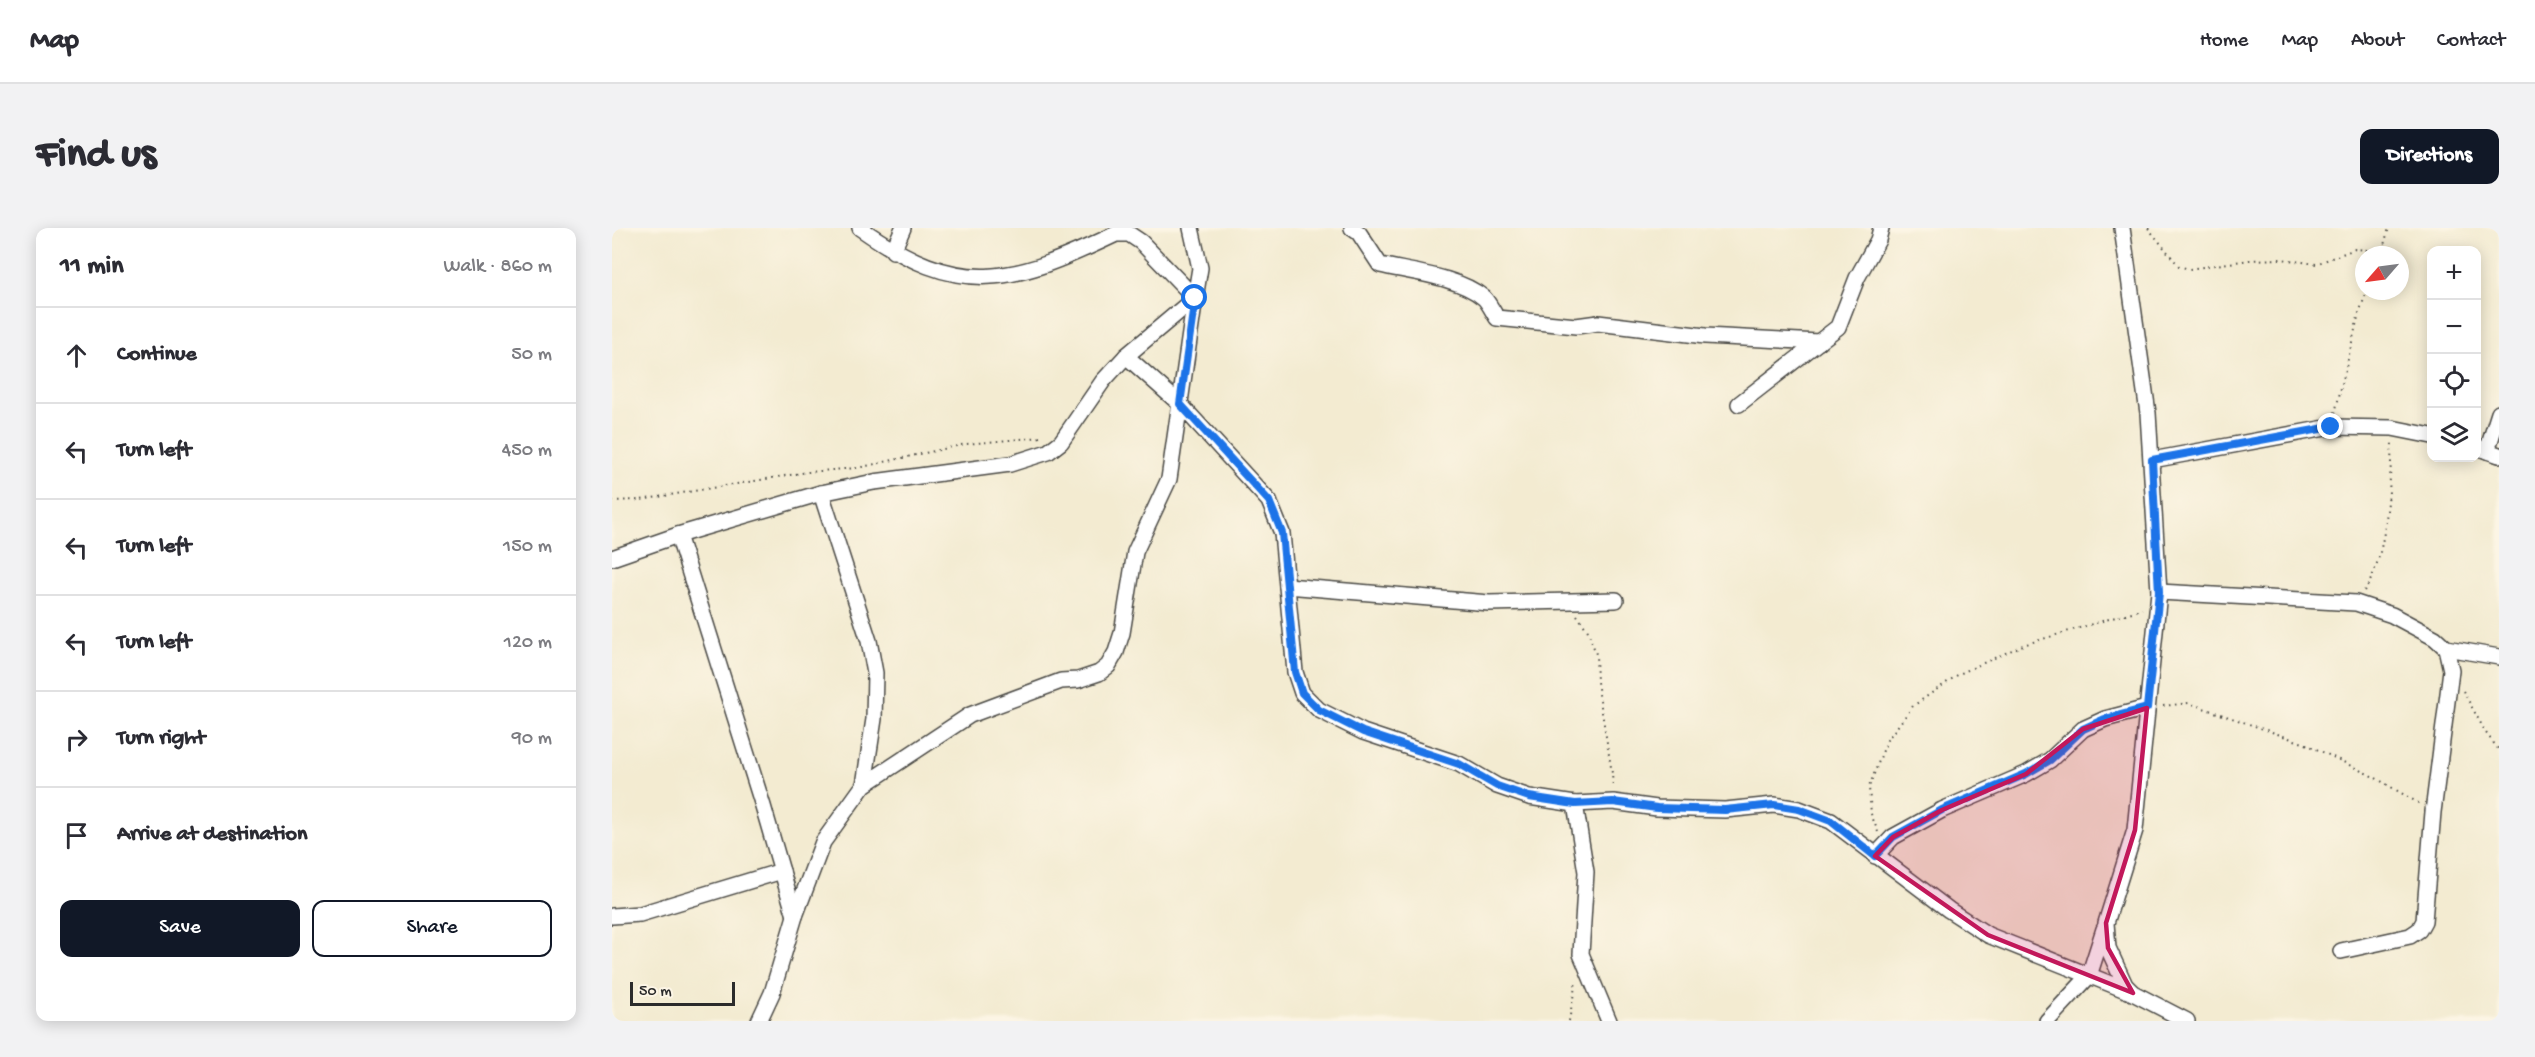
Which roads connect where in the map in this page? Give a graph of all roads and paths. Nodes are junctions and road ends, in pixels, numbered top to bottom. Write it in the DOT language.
graph roads {
  1 [pos="860,228"];
  2 [pos="903,228"];
  3 [pos="1352,228"];
  4 [pos="1881,228"];
  5 [pos="2122,228"];
  6 [pos="2148,228"];
  7 [pos="2389,228"];
  8 [pos="1194,230"];
  9 [pos="2384,246"];
  10 [pos="2355,249"];
  11 [pos="893,251"];
  12 [pos="1195,298"];
  13 [pos="2364,300"];
  14 [pos="1819,342"];
  15 [pos="1126,356"];
  16 [pos="1180,404"];
  17 [pos="1739,404"];
  18 [pos="2499,413"];
  19 [pos="2331,427"];
  20 [pos="2392,428"];
  21 [pos="1066,435"];
  22 [pos="2427,435"];
  23 [pos="2488,451"];
  24 [pos="2152,460"];
  25 [pos="821,493"];
  26 [pos="612,501"];
  27 [pos="678,535"];
  28 [pos="612,558"];
  29 [pos="1287,586"];
  30 [pos="2158,599"];
  31 [pos="1562,600"];
  32 [pos="1616,600"];
  33 [pos="2356,603"];
  34 [pos="2446,648"];
  35 [pos="2499,657"];
  36 [pos="2463,691"];
  37 [pos="2147,708"];
  38 [pos="2499,750"];
  39 [pos="864,785"];
  40 [pos="1613,802"];
  41 [pos="1575,804"];
  42 [pos="2433,812"];
  43 [pos="1880,851"];
  44 [pos="782,871"];
  45 [pos="612,916"];
  46 [pos="795,916"];
  47 [pos="2106,923"];
  48 [pos="2341,951"];
  49 [pos="1581,954"];
  50 [pos="2089,975"];
  51 [pos="2133,993"];
  52 [pos="759,1021"];
  53 [pos="1569,1021"];
  54 [pos="1609,1021"];
  55 [pos="2047,1021"];
  56 [pos="2187,1021"];
  1 -- 11 [label="street"];
  2 -- 11 [label="street"];
  3 -- 14 [label="street"];
  4 -- 14 [label="street"];
  5 -- 24 [label="street"];
  6 -- 10 [label="path"];
  7 -- 9 [label="path"];
  8 -- 12 [label="street"];
  11 -- 12 [label="street"];
  12 -- 15 [label="street"];
  12 -- 16 [label="street"];
  13 -- 19 [label="path"];
  14 -- 17 [label="street"];
  15 -- 16 [label="street"];
  15 -- 21 [label="street"];
  16 -- 29 [label="street"];
  16 -- 39 [label="street"];
  18 -- 23 [label="street"];
  19 -- 20 [label="street"];
  19 -- 24 [label="street"];
  20 -- 22 [label="street"];
  20 -- 33 [label="path"];
  21 -- 25 [label="street"];
  21 -- 26 [label="path"];
  24 -- 30 [label="street"];
  25 -- 27 [label="street"];
  25 -- 39 [label="street"];
  27 -- 28 [label="street"];
  27 -- 44 [label="street"];
  29 -- 31 [label="street"];
  29 -- 41 [label="street"];
  30 -- 33 [label="street"];
  30 -- 37 [label="street"];
  30 -- 43 [label="path"];
  31 -- 32 [label="street"];
  31 -- 40 [label="path"];
  33 -- 34 [label="street"];
  34 -- 35 [label="street"];
  34 -- 42 [label="street"];
  36 -- 38 [label="path"];
  37 -- 42 [label="path"];
  37 -- 43 [label="street"];
  37 -- 47 [label="street"];
  39 -- 46 [label="street"];
  40 -- 41 [label="street"];
  40 -- 43 [label="street"];
  41 -- 49 [label="street"];
  42 -- 48 [label="street"];
  43 -- 50 [label="street"];
  44 -- 45 [label="street"];
  44 -- 46 [label="street"];
  46 -- 52 [label="street"];
  47 -- 50 [label="street"];
  47 -- 51 [label="street"];
  49 -- 53 [label="path"];
  49 -- 54 [label="street"];
  50 -- 51 [label="street"];
  50 -- 55 [label="street"];
  51 -- 56 [label="street"];
}
